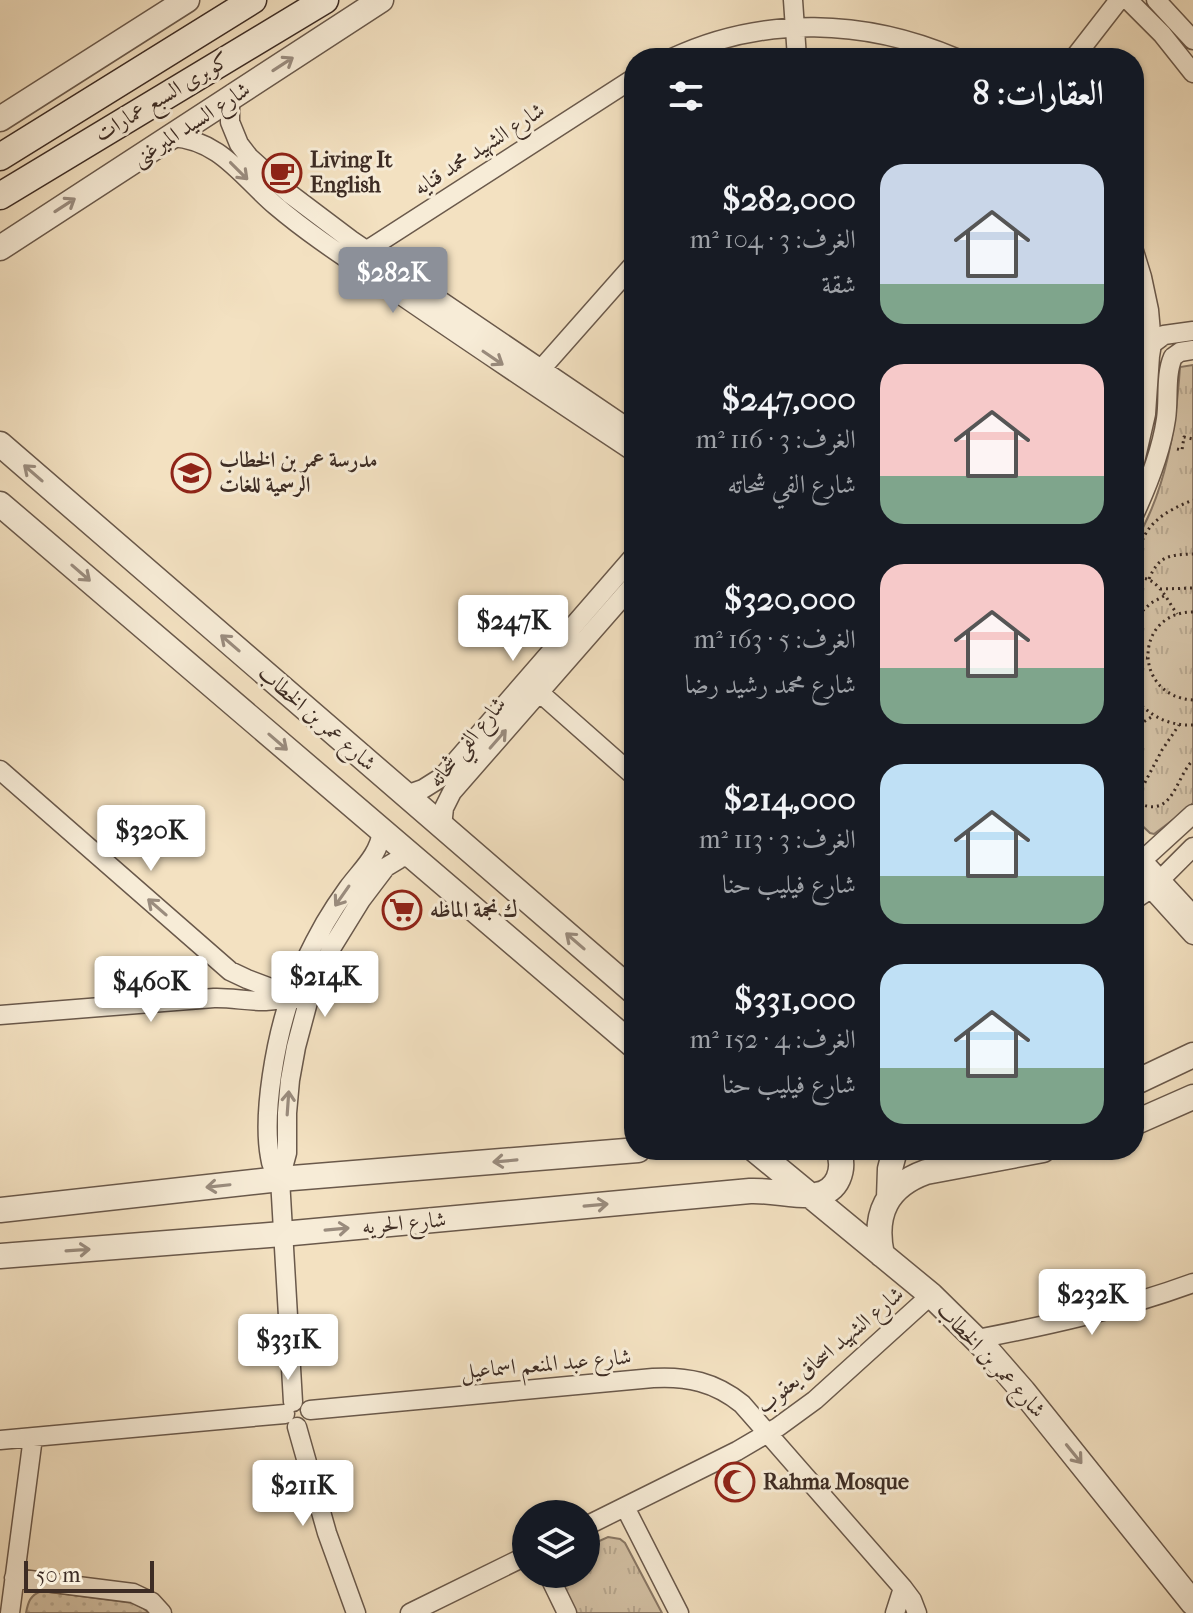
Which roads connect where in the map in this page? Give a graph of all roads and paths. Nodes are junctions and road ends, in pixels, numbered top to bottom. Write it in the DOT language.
graph roads {
  1 [pos="187,0"];
  2 [pos="253,0"];
  3 [pos="325,0"];
  4 [pos="381,0"];
  5 [pos="793,0"];
  6 [pos="1119,0"];
  7 [pos="1128,0"];
  8 [pos="1156,0"];
  9 [pos="795,27"];
  10 [pos="1193,40"];
  11 [pos="698,48"];
  12 [pos="796,48"];
  13 [pos="930,48"];
  14 [pos="1082,48"];
  15 [pos="1193,73"];
  16 [pos="624,84"];
  17 [pos="230,98"];
  18 [pos="0,119"];
  19 [pos="172,137"];
  20 [pos="0,157"];
  21 [pos="0,196"];
  22 [pos="0,248"];
  23 [pos="367,250"];
  24 [pos="351,261"];
  25 [pos="624,275"];
  26 [pos="1144,286"];
  27 [pos="1193,331"];
  28 [pos="1144,337"];
  29 [pos="1144,342"];
  30 [pos="1144,342"];
  31 [pos="1193,350"];
  32 [pos="1173,357"];
  33 [pos="1144,366"];
  34 [pos="536,376"];
  35 [pos="1144,423"];
  36 [pos="624,426"];
  37 [pos="1193,439"];
  38 [pos="0,444"];
  39 [pos="624,444"];
  40 [pos="1173,449"];
  41 [pos="1144,492"];
  42 [pos="1193,500"];
  43 [pos="0,504"];
  44 [pos="1144,538"];
  45 [pos="1193,554"];
  46 [pos="1144,579"];
  47 [pos="1149,579"];
  48 [pos="1193,588"];
  49 [pos="1160,589"];
  50 [pos="624,595"];
  51 [pos="1164,596"];
  52 [pos="1144,610"];
  53 [pos="1193,612"];
  54 [pos="1177,614"];
  55 [pos="1144,658"];
  56 [pos="1147,658"];
  57 [pos="533,686"];
  58 [pos="1193,700"];
  59 [pos="1144,707"];
  60 [pos="1153,716"];
  61 [pos="1144,722"];
  62 [pos="1179,725"];
  63 [pos="1193,725"];
  64 [pos="1193,760"];
  65 [pos="624,767"];
  66 [pos="0,770"];
  67 [pos="1144,784"];
  68 [pos="406,795"];
  69 [pos="1144,805"];
  70 [pos="1193,814"];
  71 [pos="442,826"];
  72 [pos="382,831"];
  73 [pos="1193,847"];
  74 [pos="1144,855"];
  75 [pos="412,856"];
  76 [pos="1144,871"];
  77 [pos="1156,884"];
  78 [pos="1144,893"];
  79 [pos="1193,915"];
  80 [pos="1193,935"];
  81 [pos="230,971"];
  82 [pos="624,983"];
  83 [pos="214,998"];
  84 [pos="300,999"];
  85 [pos="0,1015"];
  86 [pos="624,1037"];
  87 [pos="1193,1055"];
  88 [pos="1144,1078"];
  89 [pos="1193,1097"];
  90 [pos="1144,1119"];
  91 [pos="624,1151"];
  92 [pos="767,1160"];
  93 [pos="842,1160"];
  94 [pos="892,1160"];
  95 [pos="990,1160"];
  96 [pos="280,1179"];
  97 [pos="809,1195"];
  98 [pos="889,1198"];
  99 [pos="0,1210"];
  100 [pos="282,1234"];
  101 [pos="882,1255"];
  102 [pos="0,1256"];
  103 [pos="1193,1283"];
  104 [pos="931,1295"];
  105 [pos="977,1339"];
  106 [pos="296,1413"];
  107 [pos="768,1433"];
  108 [pos="33,1437"];
  109 [pos="0,1440"];
  110 [pos="625,1507"];
  111 [pos="600,1519"];
  112 [pos="512,1563"];
  113 [pos="14,1578"];
  114 [pos="555,1588"];
  115 [pos="903,1588"];
  116 [pos="1193,1603"];
  117 [pos="10,1613"];
  118 [pos="162,1613"];
  119 [pos="356,1613"];
  120 [pos="410,1613"];
  121 [pos="567,1613"];
  122 [pos="679,1613"];
  123 [pos="895,1613"];
  124 [pos="917,1613"];
  1 -- 18 [label="street"];
  2 -- 20 [label="main road, كوبرى السبع عمارات"];
  3 -- 21 [label="main road, كوبرى السبع عمارات"];
  17 -- 4 [label="street, شارع السيد الميرغنى, one-way"];
  5 -- 9 [label="street"];
  6 -- 14 [label="street"];
  7 -- 15 [label="street"];
  8 -- 10 [label="street"];
  9 -- 11 [label="street"];
  9 -- 12 [label="street"];
  9 -- 13 [label="street"];
  16 -- 23 [label="street, شارع الشهيد محمد قنايه"];
  17 -- 19 [label="street, شارع السيد الميرغنى"];
  17 -- 23 [label="street"];
  22 -- 19 [label="street, شارع السيد الميرغنى, one-way"];
  19 -- 24 [label="street, one-way"];
  23 -- 24 [label="street, شارع الشهيد محمد قنايه"];
  23 -- 34 [label="street"];
  24 -- 34 [label="street, one-way"];
  25 -- 34 [label="street"];
  26 -- 28 [label="street"];
  27 -- 29 [label="street"];
  30 -- 32 [label="street"];
  31 -- 32 [label="street"];
  32 -- 41 [label="street"];
  33 -- 35 [label="street"];
  34 -- 36 [label="street"];
  34 -- 39 [label="street"];
  37 -- 40 [label="path"];
  68 -- 38 [label="street, شارع عمر بن الخطاب, one-way"];
  42 -- 44 [label="path"];
  43 -- 72 [label="street, شارع عمر بن الخطاب, one-way"];
  45 -- 47 [label="path"];
  46 -- 47 [label="path"];
  47 -- 49 [label="path"];
  48 -- 49 [label="path"];
  49 -- 51 [label="path"];
  50 -- 57 [label="street, شارع الفي شحاته"];
  51 -- 52 [label="path"];
  51 -- 54 [label="path"];
  53 -- 54 [label="path"];
  54 -- 56 [label="path"];
  55 -- 56 [label="path"];
  56 -- 58 [label="path"];
  57 -- 65 [label="street"];
  57 -- 68 [label="street, شارع الفي شحاته"];
  71 -- 57 [label="street, شارع الفي شحاته, one-way"];
  59 -- 60 [label="path"];
  60 -- 61 [label="path"];
  60 -- 62 [label="path"];
  62 -- 63 [label="path"];
  62 -- 67 [label="path"];
  64 -- 69 [label="path"];
  81 -- 66 [label="street, one-way"];
  68 -- 71 [label="street, شارع عمر بن الخطاب"];
  70 -- 74 [label="street"];
  82 -- 71 [label="street, شارع عمر بن الخطاب, one-way"];
  72 -- 75 [label="street, شارع عمر بن الخطاب"];
  72 -- 84 [label="street, one-way"];
  73 -- 77 [label="street"];
  75 -- 84 [label="street"];
  75 -- 86 [label="street, شارع عمر بن الخطاب"];
  76 -- 77 [label="street"];
  77 -- 78 [label="street"];
  77 -- 79 [label="street"];
  77 -- 80 [label="street"];
  81 -- 83 [label="street"];
  81 -- 84 [label="street"];
  83 -- 84 [label="street"];
  83 -- 85 [label="street"];
  84 -- 96 [label="street"];
  87 -- 88 [label="street"];
  89 -- 90 [label="street"];
  91 -- 96 [label="street, one-way"];
  92 -- 97 [label="street, شارع عمر بن الخطاب"];
  93 -- 97 [label="street"];
  94 -- 98 [label="street"];
  95 -- 98 [label="street"];
  96 -- 99 [label="street, one-way"];
  96 -- 100 [label="street"];
  100 -- 97 [label="street, شارع الحريه, one-way"];
  97 -- 101 [label="street, شارع عمر بن الخطاب"];
  98 -- 101 [label="street"];
  102 -- 100 [label="street, شارع الحريه, one-way"];
  100 -- 106 [label="street"];
  101 -- 104 [label="street, شارع عمر بن الخطاب"];
  103 -- 105 [label="street"];
  104 -- 105 [label="street, شارع عمر بن الخطاب"];
  104 -- 107 [label="street, شارع الشهيد اسحاق يعقوب"];
  105 -- 116 [label="street, شارع عمر بن الخطاب, one-way"];
  106 -- 107 [label="street, شارع عبد المنعم اسماعيل"];
  106 -- 108 [label="street, شارع عبد المنعم اسماعيل"];
  106 -- 119 [label="street"];
  107 -- 110 [label="street, شارع الشهيد اسحاق يعقوب"];
  107 -- 115 [label="street, شارع عبد المنعم اسماعيل"];
  108 -- 109 [label="street, شارع عبد المنعم اسماعيل"];
  108 -- 113 [label="street"];
  110 -- 111 [label="street, شارع الشهيد اسحاق يعقوب"];
  110 -- 122 [label="street"];
  112 -- 120 [label="street"];
  113 -- 117 [label="street"];
  113 -- 118 [label="street"];
  114 -- 121 [label="street"];
  115 -- 123 [label="street"];
  115 -- 124 [label="street, شارع عبد المنعم اسماعيل"];
}
